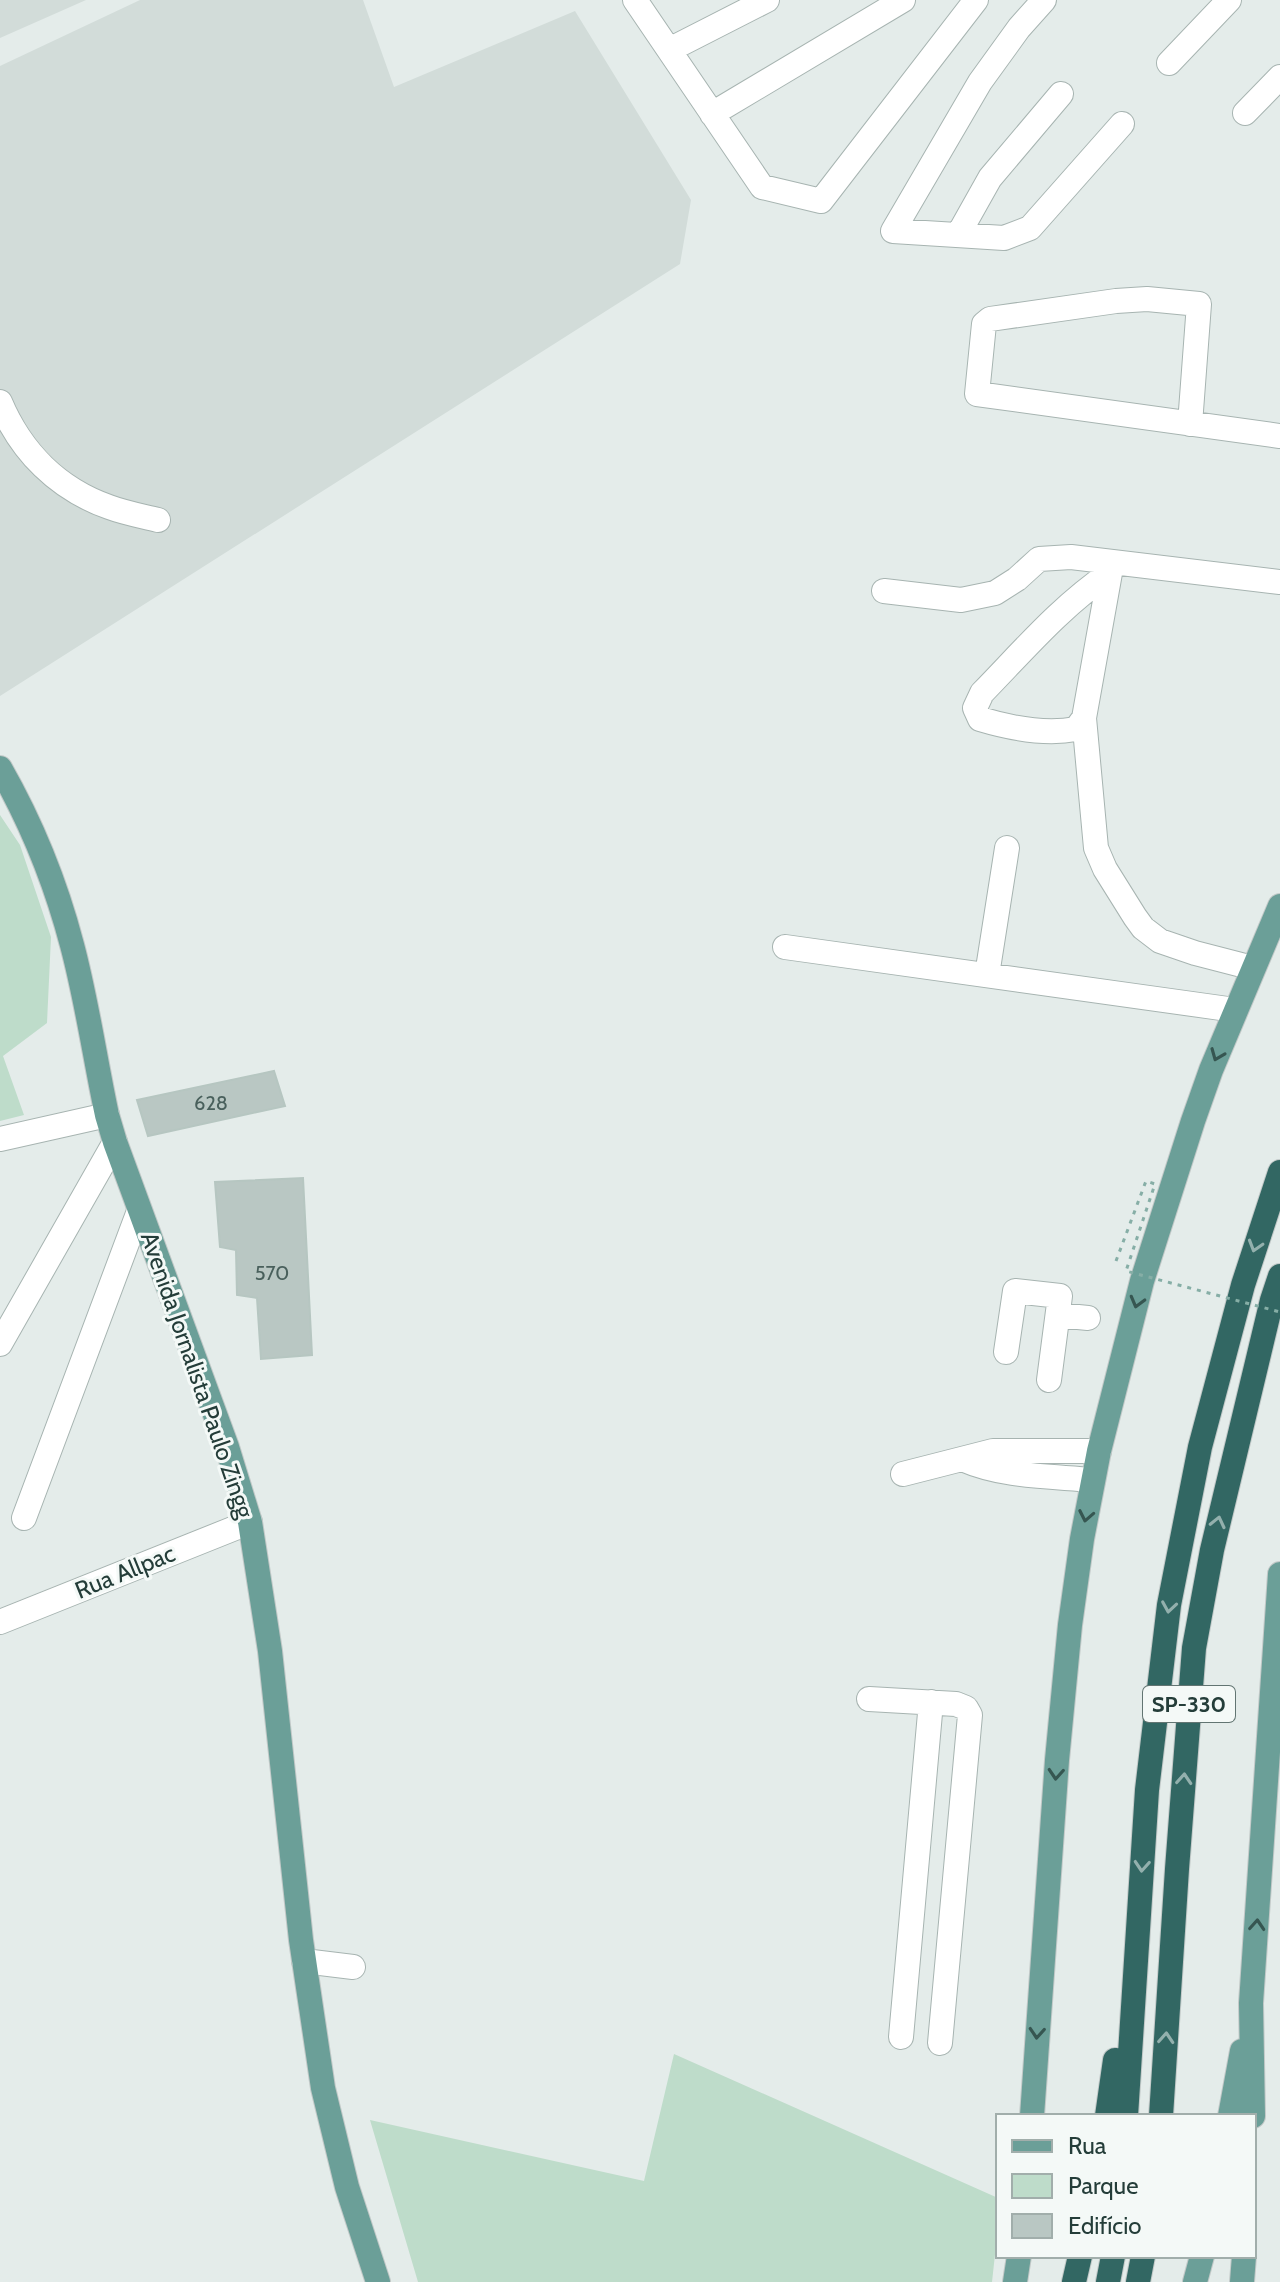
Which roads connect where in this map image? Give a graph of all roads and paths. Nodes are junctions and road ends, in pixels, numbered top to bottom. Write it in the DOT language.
graph roads {
  1 [pos="635,0"];
  2 [pos="767,0"];
  3 [pos="903,0"];
  4 [pos="976,0"];
  5 [pos="1044,0"];
  6 [pos="1229,0"];
  7 [pos="669,50"];
  8 [pos="1169,63"];
  9 [pos="1280,77"];
  10 [pos="1061,94"];
  11 [pos="1245,113"];
  12 [pos="712,114"];
  13 [pos="1122,124"];
  14 [pos="958,235"];
  15 [pos="0,402"];
  16 [pos="1190,424"];
  17 [pos="1280,436"];
  18 [pos="158,520"];
  19 [pos="1111,567"];
  20 [pos="1280,582"];
  21 [pos="884,591"];
  22 [pos="1084,718"];
  23 [pos="0,768"];
  24 [pos="1007,848"];
  25 [pos="1280,906"];
  26 [pos="785,947"];
  27 [pos="1253,968"];
  28 [pos="987,975"];
  29 [pos="1235,1010"];
  30 [pos="107,1115"];
  31 [pos="0,1139"];
  32 [pos="115,1142"];
  33 [pos="1280,1172"];
  34 [pos="139,1211"];
  35 [pos="1116,1261"];
  36 [pos="1280,1276"];
  37 [pos="1277,1299"];
  38 [pos="1058,1315"];
  39 [pos="1088,1318"];
  40 [pos="0,1344"];
  41 [pos="1006,1352"];
  42 [pos="1049,1380"];
  43 [pos="1099,1451"];
  44 [pos="962,1459"];
  45 [pos="903,1474"];
  46 [pos="1093,1480"];
  47 [pos="24,1518"];
  48 [pos="250,1522"];
  49 [pos="1280,1574"];
  50 [pos="0,1622"];
  51 [pos="869,1699"];
  52 [pos="931,1702"];
  53 [pos="1139,1904"];
  54 [pos="304,1961"];
  55 [pos="353,1967"];
  56 [pos="1251,2003"];
  57 [pos="901,2037"];
  58 [pos="940,2043"];
  59 [pos="1032,2114"];
  60 [pos="1107,2114"];
  61 [pos="1126,2114"];
  62 [pos="1161,2114"];
  63 [pos="1230,2114"];
  64 [pos="1253,2114"];
  65 [pos="1021,2258"];
  66 [pos="1021,2258"];
  67 [pos="1080,2258"];
  68 [pos="1113,2258"];
  69 [pos="1143,2258"];
  70 [pos="1201,2258"];
  71 [pos="1244,2258"];
  72 [pos="378,2282"];
  73 [pos="1015,2282"];
  74 [pos="1021,2282"];
  75 [pos="1074,2282"];
  76 [pos="1108,2282"];
  77 [pos="1138,2282"];
  78 [pos="1195,2282"];
  79 [pos="1242,2282"];
  1 -- 7 [label="street"];
  2 -- 7 [label="street"];
  3 -- 12 [label="street"];
  4 -- 12 [label="street"];
  5 -- 14 [label="street"];
  6 -- 8 [label="street"];
  7 -- 12 [label="street"];
  9 -- 11 [label="street"];
  10 -- 14 [label="street"];
  13 -- 14 [label="street"];
  15 -- 18 [label="street"];
  16 -- 16 [label="street"];
  16 -- 17 [label="street"];
  19 -- 20 [label="street"];
  19 -- 21 [label="street"];
  19 -- 22 [label="street"];
  19 -- 22 [label="street"];
  22 -- 27 [label="street"];
  23 -- 30 [label="main road, Avenida Jornalista Paulo Zingg"];
  24 -- 28 [label="street"];
  25 -- 27 [label="main road"];
  26 -- 28 [label="street"];
  27 -- 29 [label="main road"];
  28 -- 29 [label="street"];
  29 -- 43 [label="main road, one-way"];
  30 -- 31 [label="street"];
  30 -- 32 [label="main road, Avenida Jornalista Paulo Zingg"];
  32 -- 34 [label="main road, Avenida Jornalista Paulo Zingg"];
  32 -- 40 [label="street"];
  33 -- 53 [label="highway, SP-330, one-way"];
  34 -- 47 [label="street"];
  34 -- 48 [label="main road, Avenida Jornalista Paulo Zingg"];
  35 -- 37 [label="path, bridge"];
  36 -- 37 [label="highway, SP-330"];
  62 -- 37 [label="highway, SP-330, one-way"];
  38 -- 39 [label="street"];
  38 -- 41 [label="street"];
  38 -- 42 [label="street"];
  43 -- 44 [label="street"];
  43 -- 46 [label="main road"];
  44 -- 45 [label="street"];
  44 -- 46 [label="street"];
  46 -- 59 [label="main road, one-way"];
  48 -- 50 [label="street, Rua Allpac"];
  48 -- 54 [label="main road, Avenida Jornalista Paulo Zingg"];
  56 -- 49 [label="main road, one-way"];
  51 -- 52 [label="street"];
  52 -- 57 [label="street"];
  52 -- 58 [label="street"];
  53 -- 60 [label="highway"];
  53 -- 61 [label="highway, SP-330"];
  54 -- 55 [label="street"];
  54 -- 72 [label="main road, Avenida Jornalista Paulo Zingg"];
  56 -- 63 [label="main road"];
  56 -- 64 [label="main road"];
  65 -- 73 [label="main road"];
  66 -- 74 [label="main road"];
  67 -- 75 [label="highway"];
  68 -- 76 [label="highway"];
  69 -- 77 [label="highway"];
  70 -- 78 [label="main road"];
  71 -- 79 [label="main road"];
}
